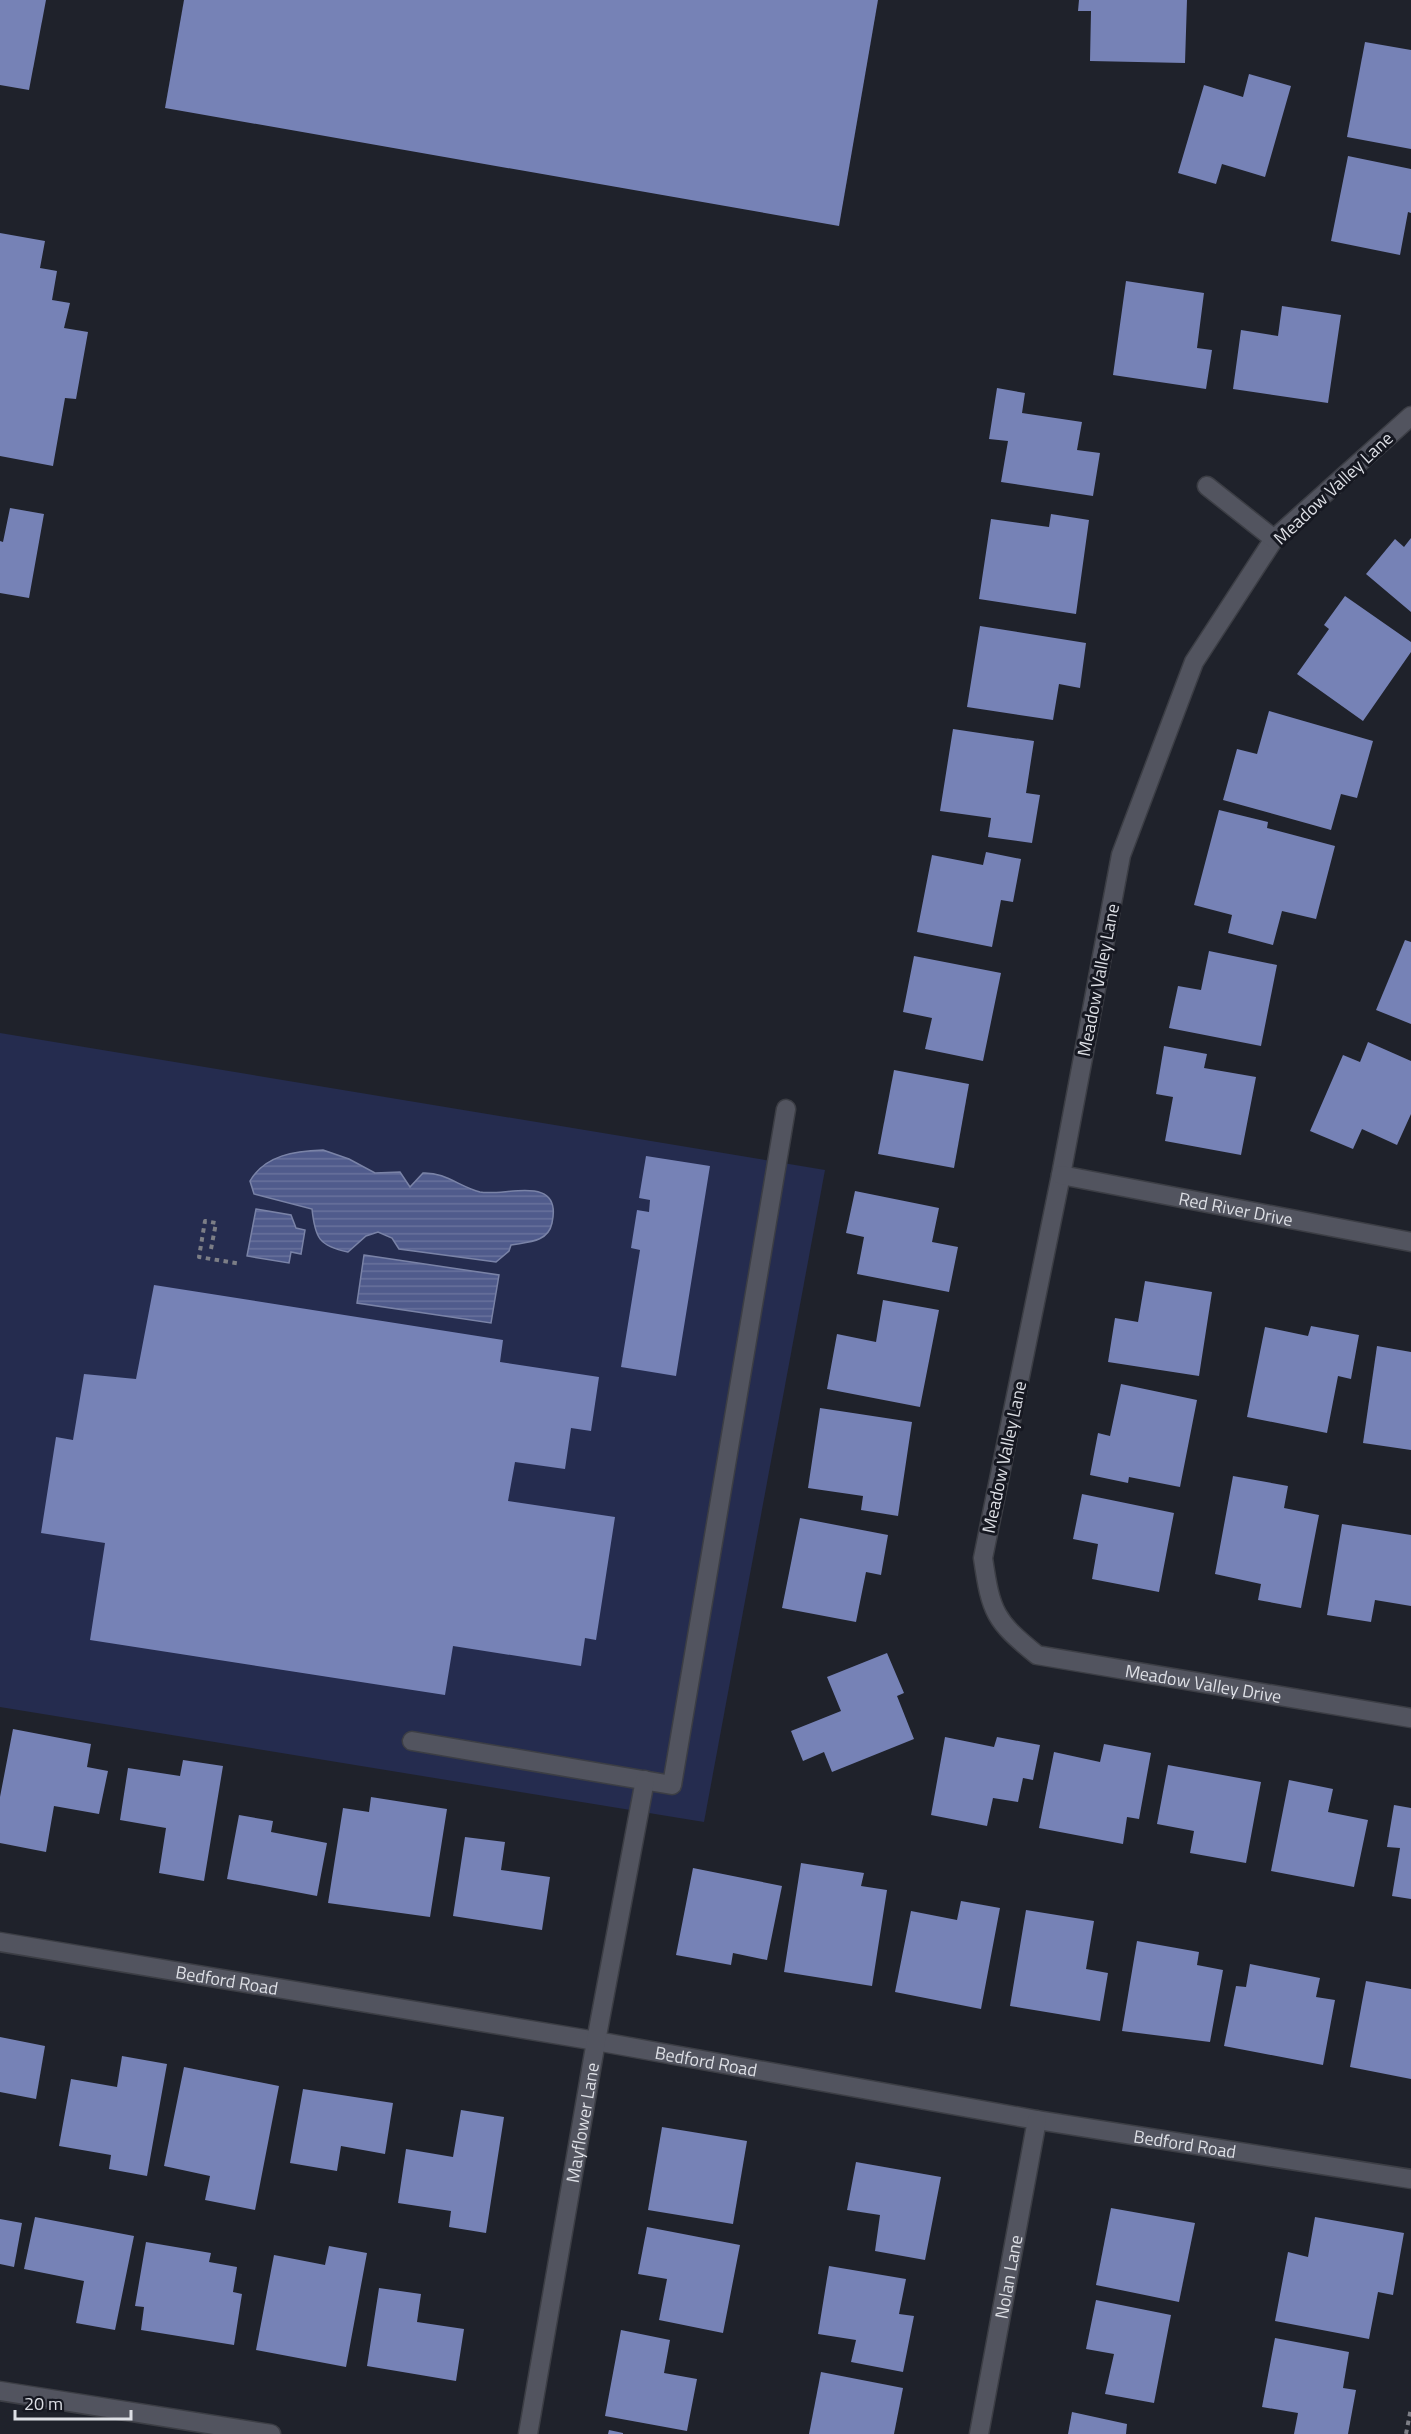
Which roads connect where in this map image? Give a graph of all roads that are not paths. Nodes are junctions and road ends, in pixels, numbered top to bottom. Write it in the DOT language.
graph roads {
  1 [pos="1411,416"];
  2 [pos="1207,486"];
  3 [pos="1274,539"];
  4 [pos="786,1109"];
  5 [pos="1061,1175"];
  6 [pos="1411,1242"];
  7 [pos="1005,1629"];
  8 [pos="1411,1718"];
  9 [pos="412,1741"];
  10 [pos="645,1780"];
  11 [pos="0,1942"];
  12 [pos="596,2040"];
  13 [pos="1037,2120"];
  14 [pos="1411,2179"];
  15 [pos="0,2391"];
  16 [pos="270,2434"];
  17 [pos="528,2434"];
  18 [pos="980,2434"];
  1 -- 3 [label="street, Meadow Valley Lane"];
  2 -- 3 [label="street"];
  3 -- 5 [label="street, Meadow Valley Lane"];
  4 -- 10 [label="street"];
  5 -- 6 [label="street, Red River Drive"];
  5 -- 7 [label="street, Meadow Valley Lane"];
  7 -- 8 [label="street, Meadow Valley Drive"];
  9 -- 10 [label="street"];
  10 -- 12 [label="street, Mayflower Lane"];
  11 -- 12 [label="street, Bedford Road"];
  12 -- 13 [label="street, Bedford Road"];
  12 -- 17 [label="street, Mayflower Lane"];
  13 -- 14 [label="street, Bedford Road"];
  13 -- 18 [label="street, Nolan Lane"];
  15 -- 16 [label="street"];
}
